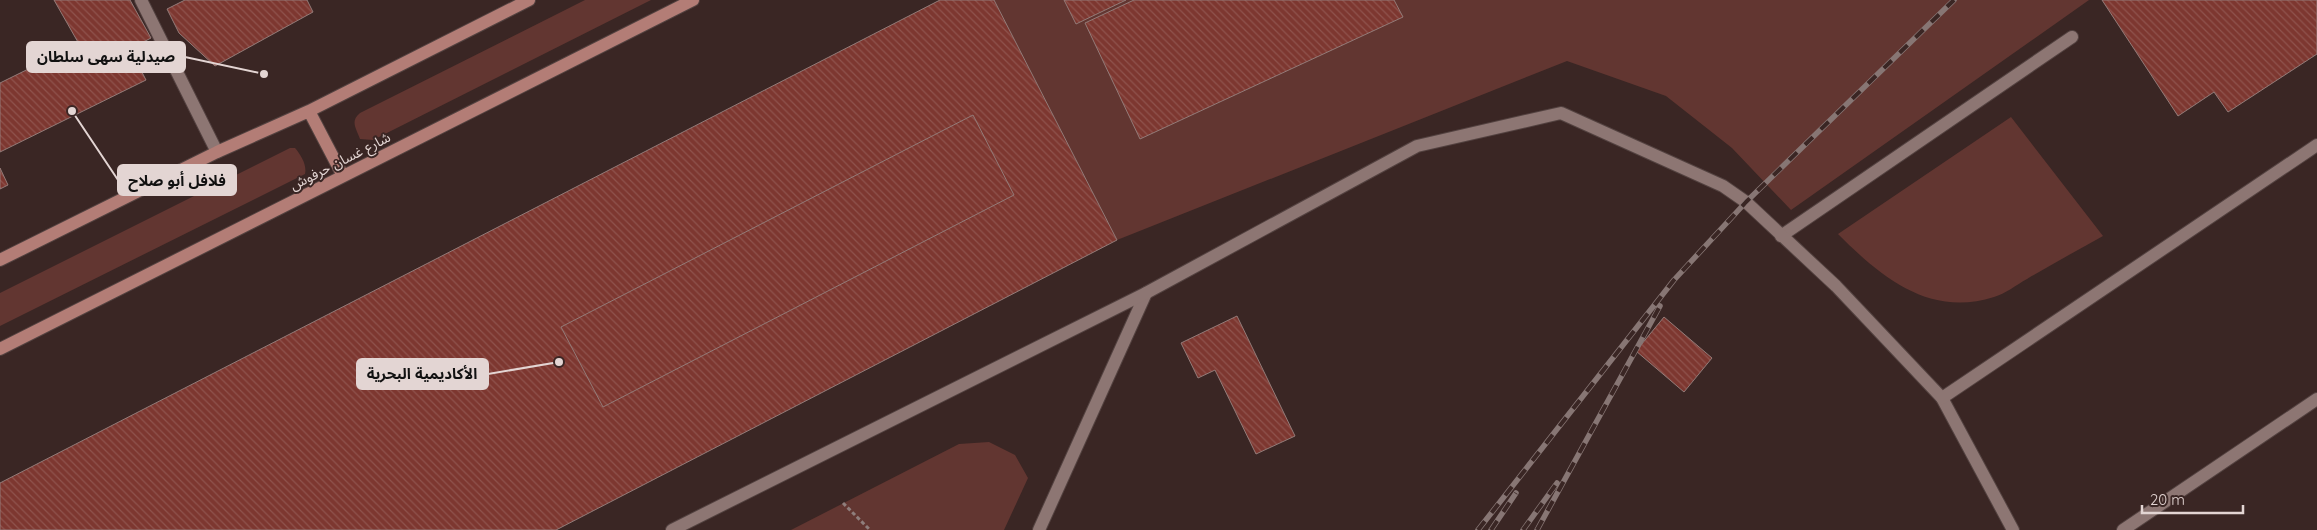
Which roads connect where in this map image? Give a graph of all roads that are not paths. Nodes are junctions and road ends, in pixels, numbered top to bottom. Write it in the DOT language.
graph roads {
  1 [pos="141,0"];
  2 [pos="529,0"];
  3 [pos="693,0"];
  4 [pos="2072,37"];
  5 [pos="309,110"];
  6 [pos="2317,145"];
  7 [pos="217,152"];
  8 [pos="343,176"];
  9 [pos="1781,236"];
  10 [pos="0,260"];
  11 [pos="1146,293"];
  12 [pos="0,349"];
  13 [pos="1942,398"];
  14 [pos="2317,399"];
  15 [pos="672,530"];
  16 [pos="1039,530"];
  17 [pos="2013,530"];
  18 [pos="2123,530"];
  1 -- 7 [label="street"];
  2 -- 5 [label="main road"];
  3 -- 8 [label="main road, شارع غسان حرفوش"];
  4 -- 9 [label="street"];
  5 -- 7 [label="main road"];
  5 -- 8 [label="main road"];
  6 -- 13 [label="street"];
  7 -- 10 [label="main road"];
  8 -- 12 [label="main road, شارع غسان حرفوش"];
  9 -- 11 [label="street"];
  9 -- 13 [label="street"];
  11 -- 15 [label="street"];
  11 -- 16 [label="street"];
  13 -- 17 [label="street"];
  14 -- 18 [label="street"];
}
